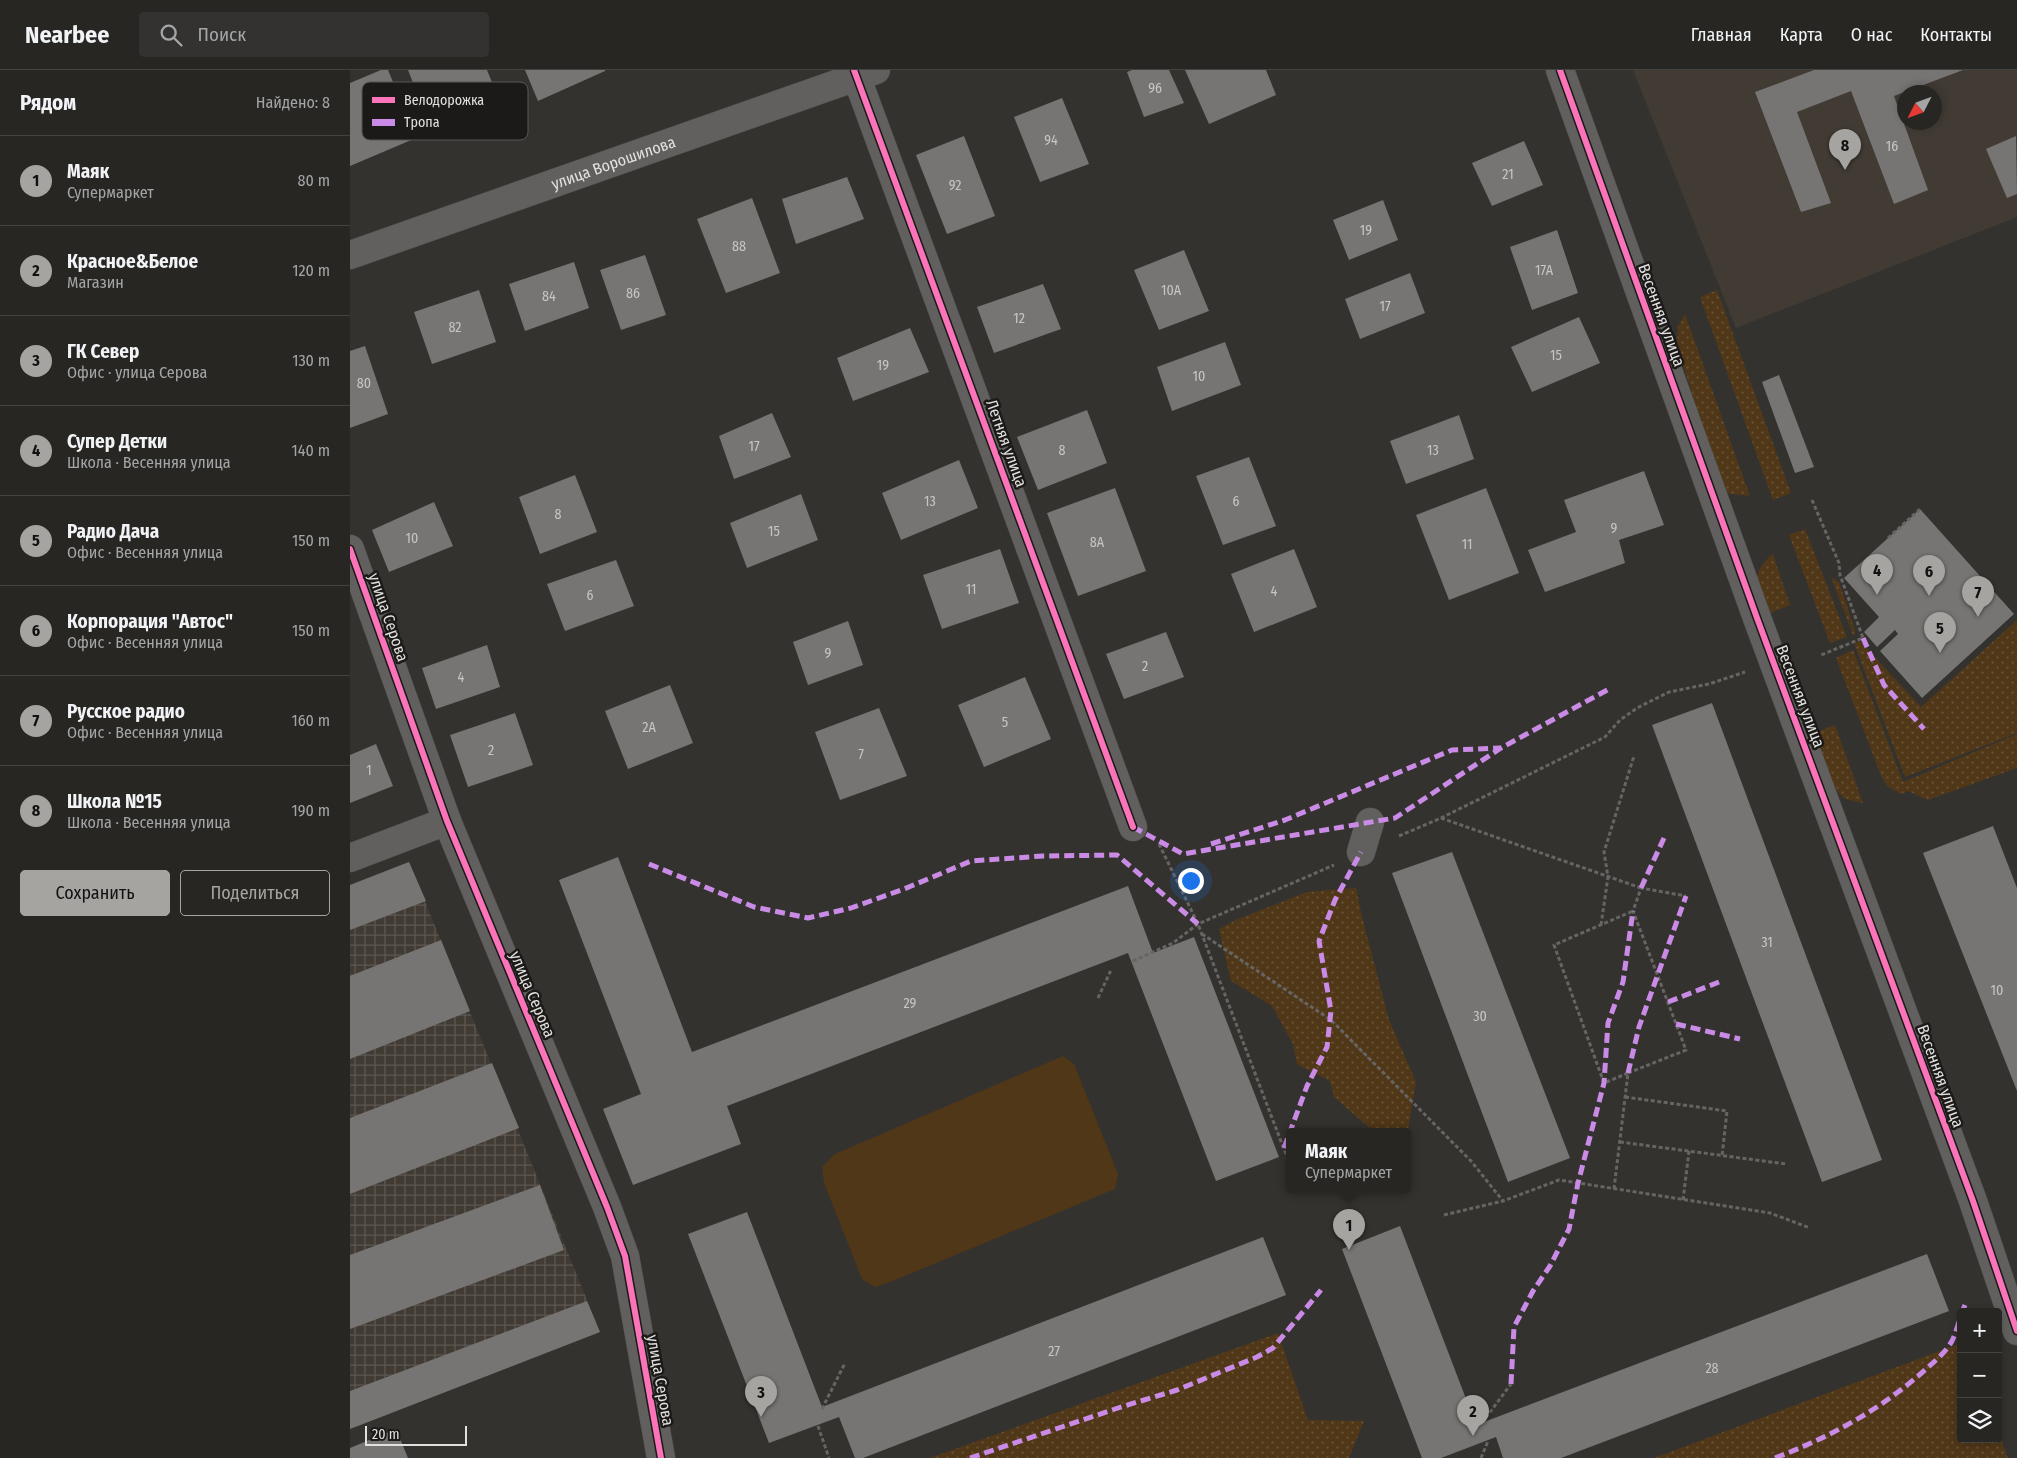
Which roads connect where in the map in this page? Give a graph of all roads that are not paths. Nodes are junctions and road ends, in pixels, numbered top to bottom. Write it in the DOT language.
graph roads {
  1 [pos="1560,70"];
  2 [pos="862,73"];
  3 [pos="350,255"];
  4 [pos="350,549"];
  5 [pos="447,821"];
  6 [pos="1370,822"];
  7 [pos="1133,827"];
  8 [pos="1361,852"];
  9 [pos="350,858"];
  10 [pos="2017,1331"];
  11 [pos="661,1458"];
  1 -- 10 [label="street, Весенняя улица"];
  2 -- 3 [label="street, улица Ворошилова"];
  2 -- 7 [label="street, Летняя улица"];
  4 -- 5 [label="street, улица Серова"];
  5 -- 9 [label="street"];
  5 -- 11 [label="street, улица Серова"];
  6 -- 8 [label="street"];
}
